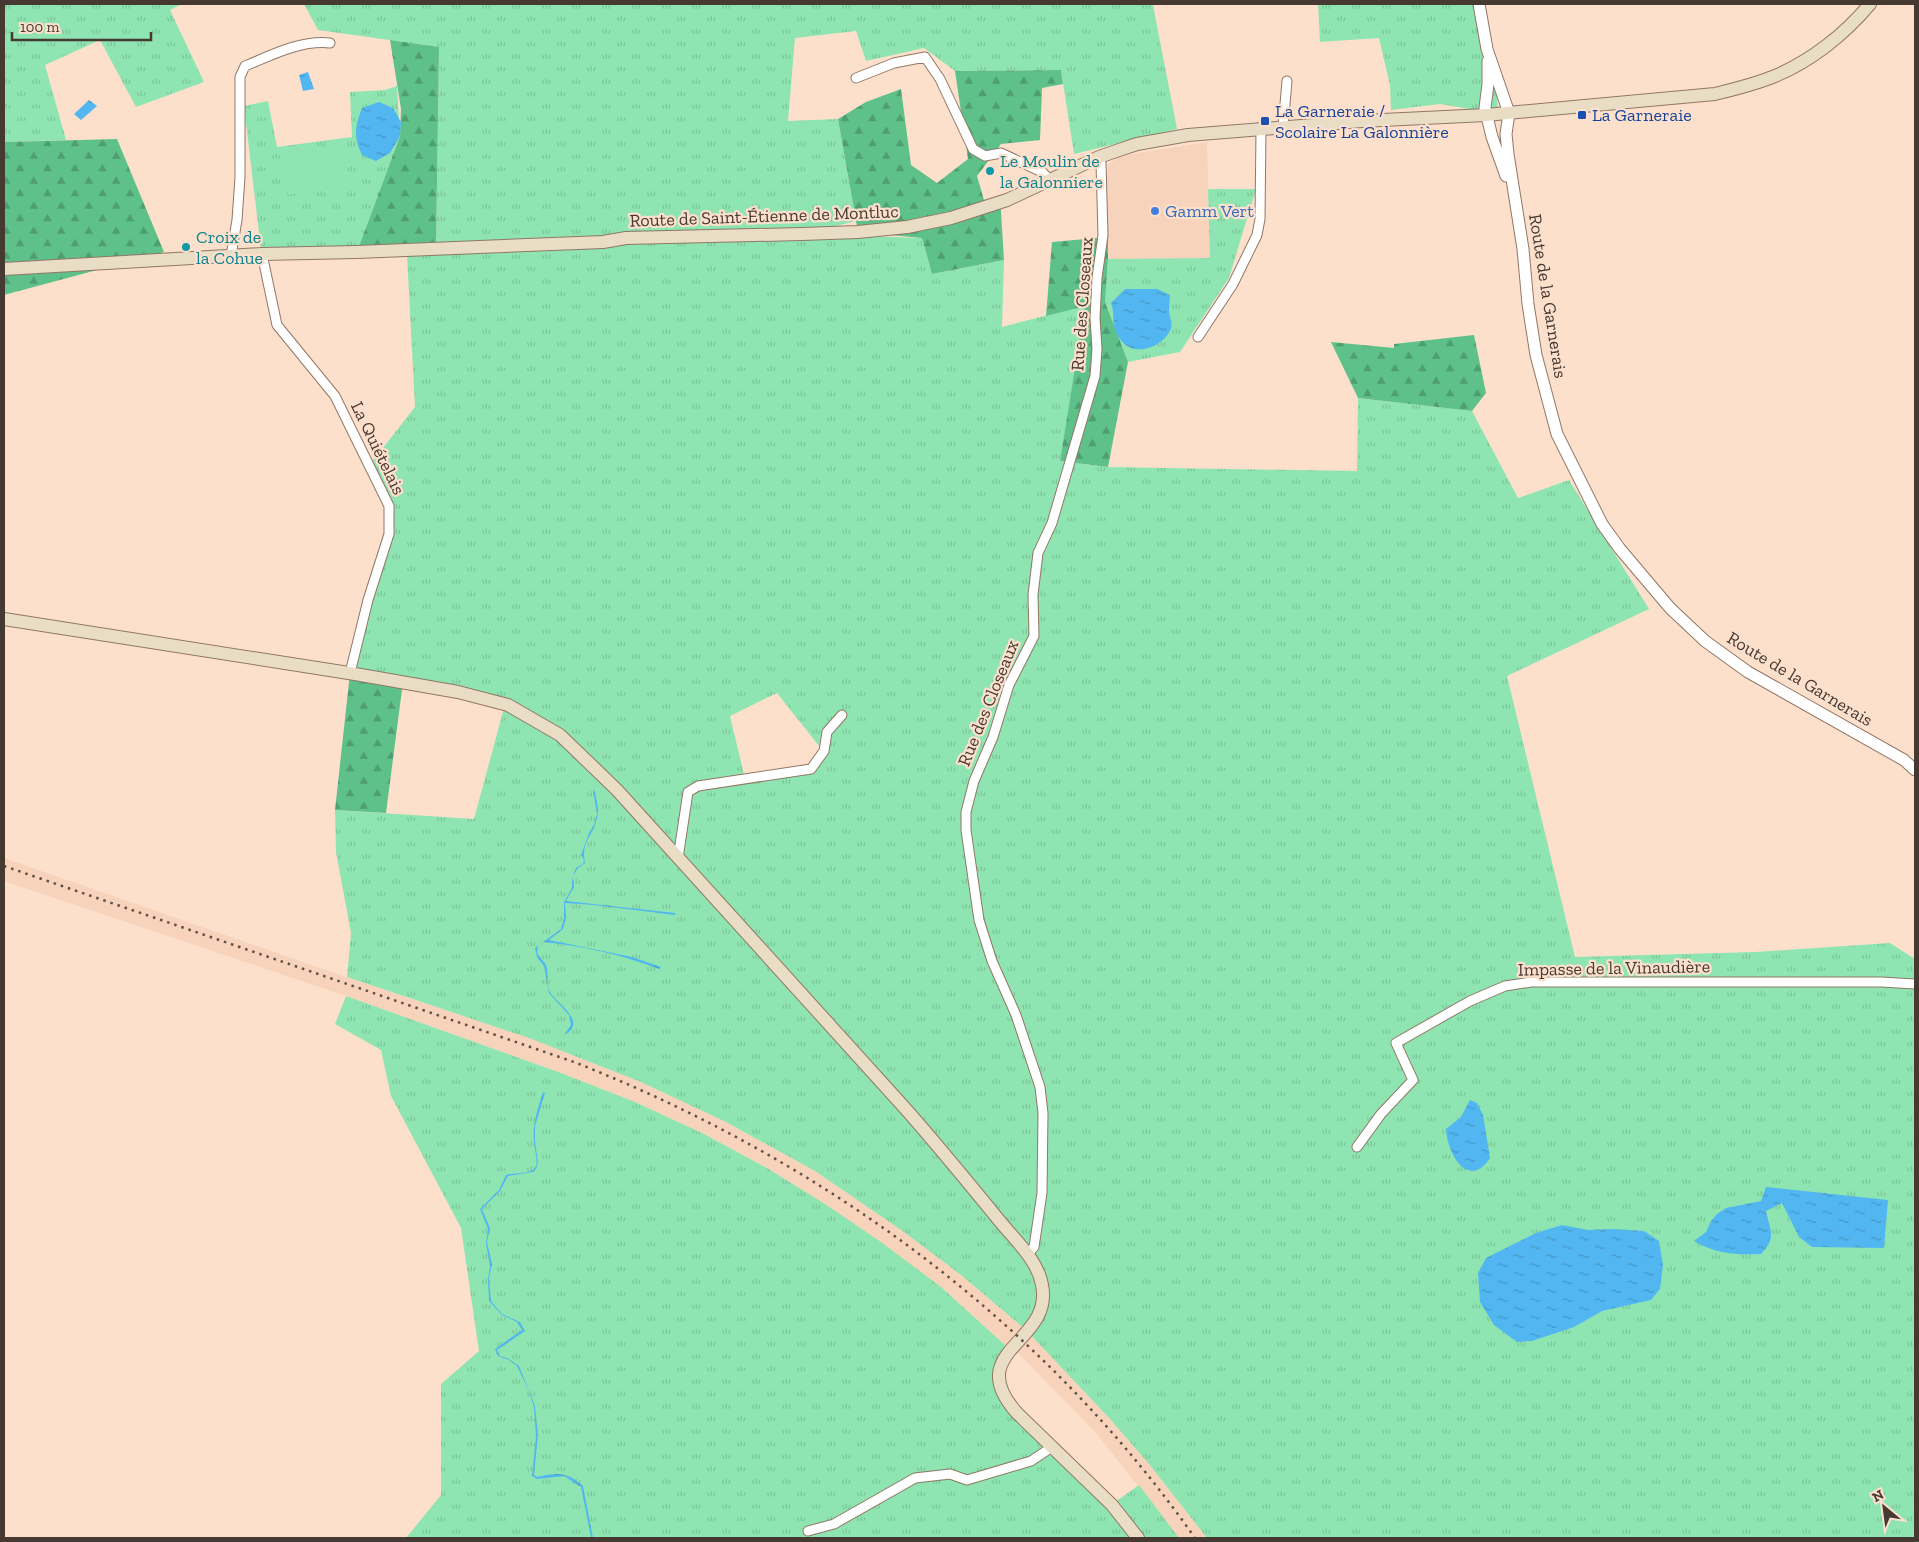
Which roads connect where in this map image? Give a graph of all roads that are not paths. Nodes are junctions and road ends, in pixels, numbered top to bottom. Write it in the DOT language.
graph roads {
  1 [pos="1479,4"];
  2 [pos="1870,4"];
  3 [pos="330,43"];
  4 [pos="1487,49"];
  5 [pos="856,78"];
  6 [pos="1287,81"];
  7 [pos="1508,112"];
  8 [pos="1486,115"];
  9 [pos="1283,127"];
  10 [pos="1261,130"];
  11 [pos="1099,157"];
  12 [pos="1050,180"];
  13 [pos="1514,199"];
  14 [pos="262,254"];
  15 [pos="231,256"];
  16 [pos="4,269"];
  17 [pos="1198,337"];
  18 [pos="4,619"];
  19 [pos="350,673"];
  20 [pos="842,715"];
  21 [pos="1915,770"];
  22 [pos="678,858"];
  23 [pos="1915,984"];
  24 [pos="1357,1147"];
  25 [pos="1027,1255"];
  26 [pos="1052,1447"];
  27 [pos="808,1531"];
  28 [pos="1138,1538"];
  1 -- 4 [label="street"];
  2 -- 7 [label="main road, Route de Saint-Étienne de Montluc"];
  3 -- 15 [label="street"];
  4 -- 7 [label="street"];
  4 -- 8 [label="street, Route de la Garnerais"];
  5 -- 12 [label="street"];
  6 -- 9 [label="street"];
  7 -- 8 [label="main road, Route de Saint-Étienne de Montluc"];
  7 -- 13 [label="street, Route de la Garnerais"];
  8 -- 9 [label="main road, Route de Saint-Étienne de Montluc"];
  8 -- 13 [label="street, Route de la Garnerais"];
  9 -- 10 [label="main road, Route de Saint-Étienne de Montluc"];
  10 -- 11 [label="main road, Route de Saint-Étienne de Montluc"];
  10 -- 17 [label="street"];
  11 -- 12 [label="main road, Route de Saint-Étienne de Montluc"];
  11 -- 25 [label="street, Rue des Closeaux"];
  12 -- 14 [label="main road, Route de Saint-Étienne de Montluc"];
  13 -- 21 [label="street, Route de la Garnerais"];
  14 -- 15 [label="main road, Route de Saint-Étienne de Montluc"];
  14 -- 19 [label="street, La Quiételais"];
  15 -- 16 [label="main road, Route de Saint-Étienne de Montluc"];
  18 -- 19 [label="main road"];
  19 -- 22 [label="main road"];
  20 -- 22 [label="street"];
  22 -- 25 [label="main road"];
  23 -- 24 [label="street, Impasse de la Vinaudière"];
  25 -- 26 [label="main road"];
  26 -- 27 [label="street"];
  26 -- 28 [label="main road"];
}
